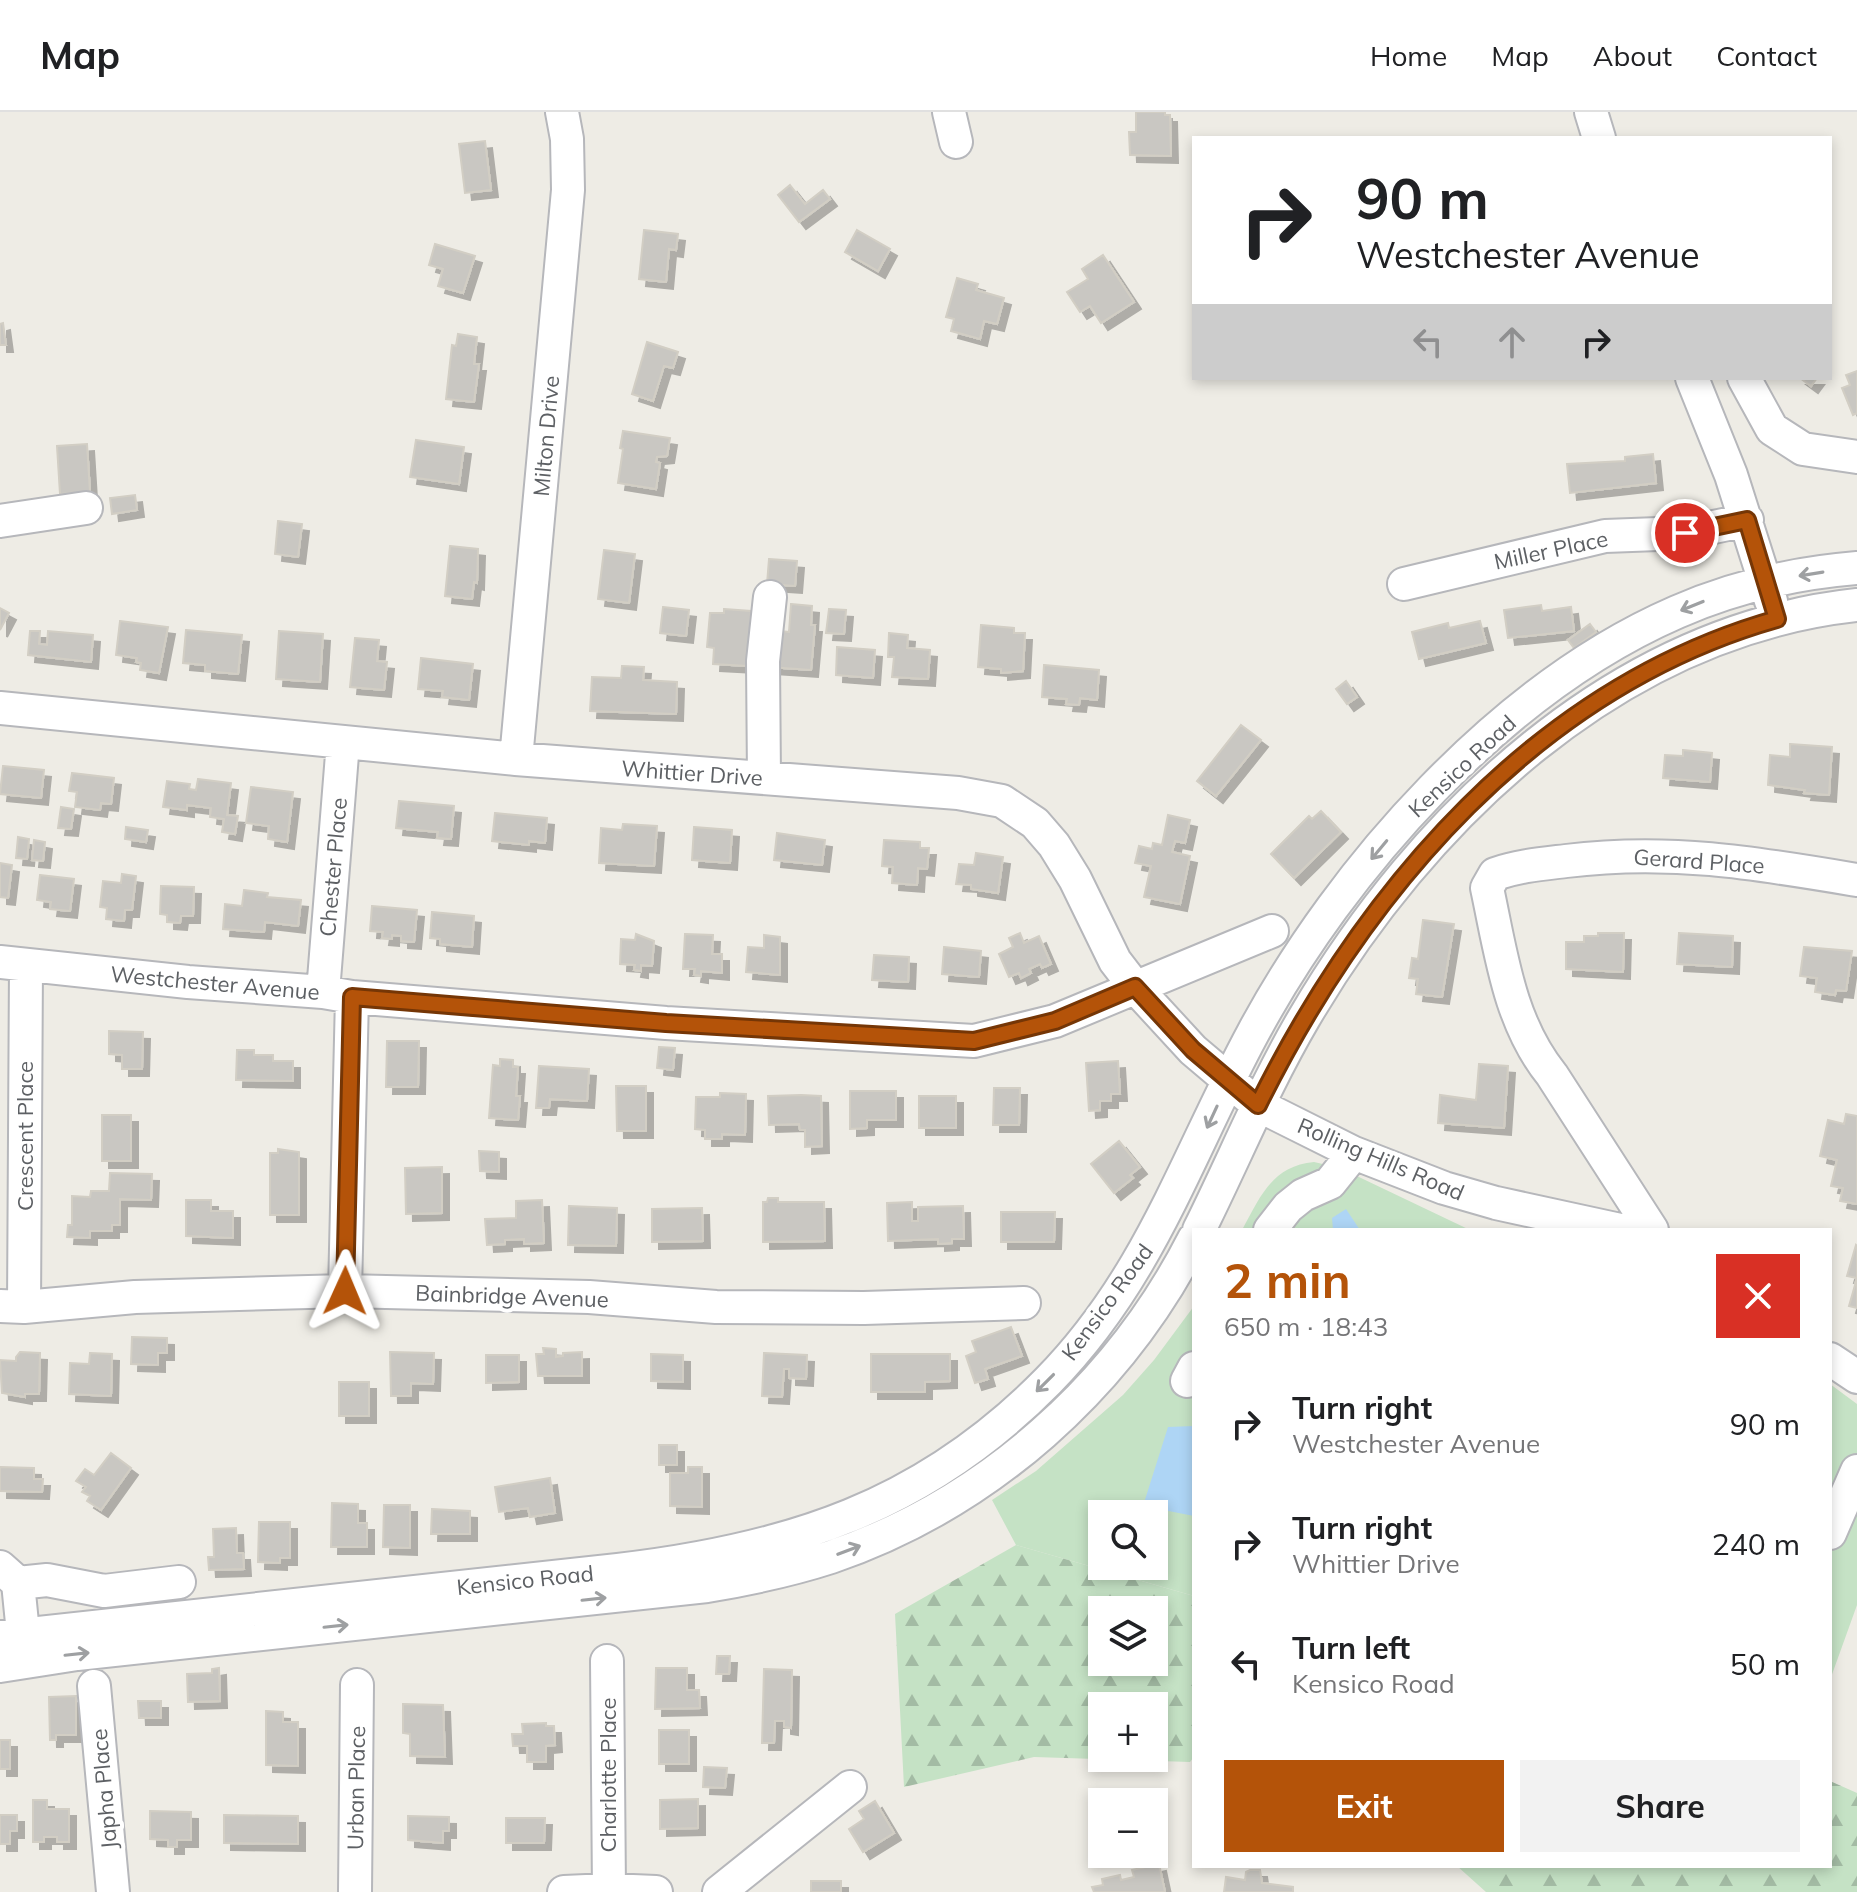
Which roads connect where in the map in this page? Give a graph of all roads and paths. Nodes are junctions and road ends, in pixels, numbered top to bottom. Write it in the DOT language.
graph roads {
  1 [pos="562,112"];
  2 [pos="1591,112"];
  3 [pos="1598,136"];
  4 [pos="1693,380"];
  5 [pos="1745,380"];
  6 [pos="1857,457"];
  7 [pos="86,508"];
  8 [pos="1747,520"];
  9 [pos="0,521"];
  10 [pos="1857,568"];
  11 [pos="1766,583"];
  12 [pos="1404,584"];
  13 [pos="770,597"];
  14 [pos="1857,605"];
  15 [pos="1777,619"];
  16 [pos="0,708"];
  17 [pos="343,742"];
  18 [pos="516,759"];
  19 [pos="764,778"];
  20 [pos="1857,880"];
  21 [pos="1272,931"];
  22 [pos="13,963"];
  23 [pos="1135,987"];
  24 [pos="337,994"];
  25 [pos="1243,1093"];
  26 [pos="1354,1153"];
  27 [pos="1200,1228"];
  28 [pos="1272,1228"];
  29 [pos="1611,1228"];
  30 [pos="1651,1228"];
  31 [pos="1192,1242"];
  32 [pos="345,1291"];
  33 [pos="1024,1303"];
  34 [pos="12,1307"];
  35 [pos="1832,1360"];
  36 [pos="1857,1377"];
  37 [pos="1857,1471"];
  38 [pos="1832,1528"];
  39 [pos="9,1575"];
  40 [pos="179,1582"];
  41 [pos="12,1635"];
  42 [pos="607,1661"];
  43 [pos="0,1666"];
  44 [pos="357,1685"];
  45 [pos="94,1686"];
  46 [pos="850,1787"];
  47 [pos="609,1890"];
  48 [pos="113,1892"];
  49 [pos="355,1892"];
  50 [pos="564,1892"];
  51 [pos="656,1892"];
  52 [pos="719,1892"];
  1 -- 18 [label="street, Milton Drive"];
  2 -- 3 [label="street"];
  4 -- 8 [label="street"];
  5 -- 6 [label="street"];
  7 -- 9 [label="street"];
  8 -- 11 [label="street"];
  8 -- 12 [label="street, Miller Place"];
  10 -- 11 [label="street, Kensico Road, one-way"];
  11 -- 15 [label="street"];
  11 -- 25 [label="street, Kensico Road, one-way"];
  13 -- 19 [label="street"];
  14 -- 15 [label="street, Kensico Road"];
  15 -- 25 [label="street, Kensico Road"];
  16 -- 17 [label="street, Whittier Drive"];
  17 -- 18 [label="street, Whittier Drive"];
  17 -- 24 [label="street, Chester Place"];
  18 -- 19 [label="street, Whittier Drive"];
  19 -- 23 [label="street, Whittier Drive"];
  20 -- 30 [label="street, Gerard Place"];
  21 -- 23 [label="street, Westchester Avenue"];
  22 -- 24 [label="street, Westchester Avenue"];
  22 -- 34 [label="street, Crescent Place"];
  23 -- 24 [label="street, Westchester Avenue"];
  23 -- 25 [label="street, Whittier Drive"];
  24 -- 32 [label="street, Chester Place"];
  25 -- 26 [label="street, Rolling Hills Road"];
  25 -- 27 [label="street, Kensico Road"];
  25 -- 41 [label="street, Kensico Road, one-way"];
  26 -- 28 [label="street"];
  26 -- 29 [label="street, Rolling Hills Road"];
  43 -- 31 [label="street, Kensico Road, one-way"];
  32 -- 33 [label="street, Bainbridge Avenue"];
  32 -- 34 [label="street, Bainbridge Avenue"];
  35 -- 36 [label="street"];
  37 -- 38 [label="street"];
  39 -- 40 [label="street"];
  39 -- 41 [label="street"];
  42 -- 47 [label="street, Charlotte Place"];
  44 -- 49 [label="street, Urban Place"];
  45 -- 48 [label="street, Japha Place"];
  46 -- 52 [label="street"];
  47 -- 50 [label="street"];
  47 -- 51 [label="street"];
}
